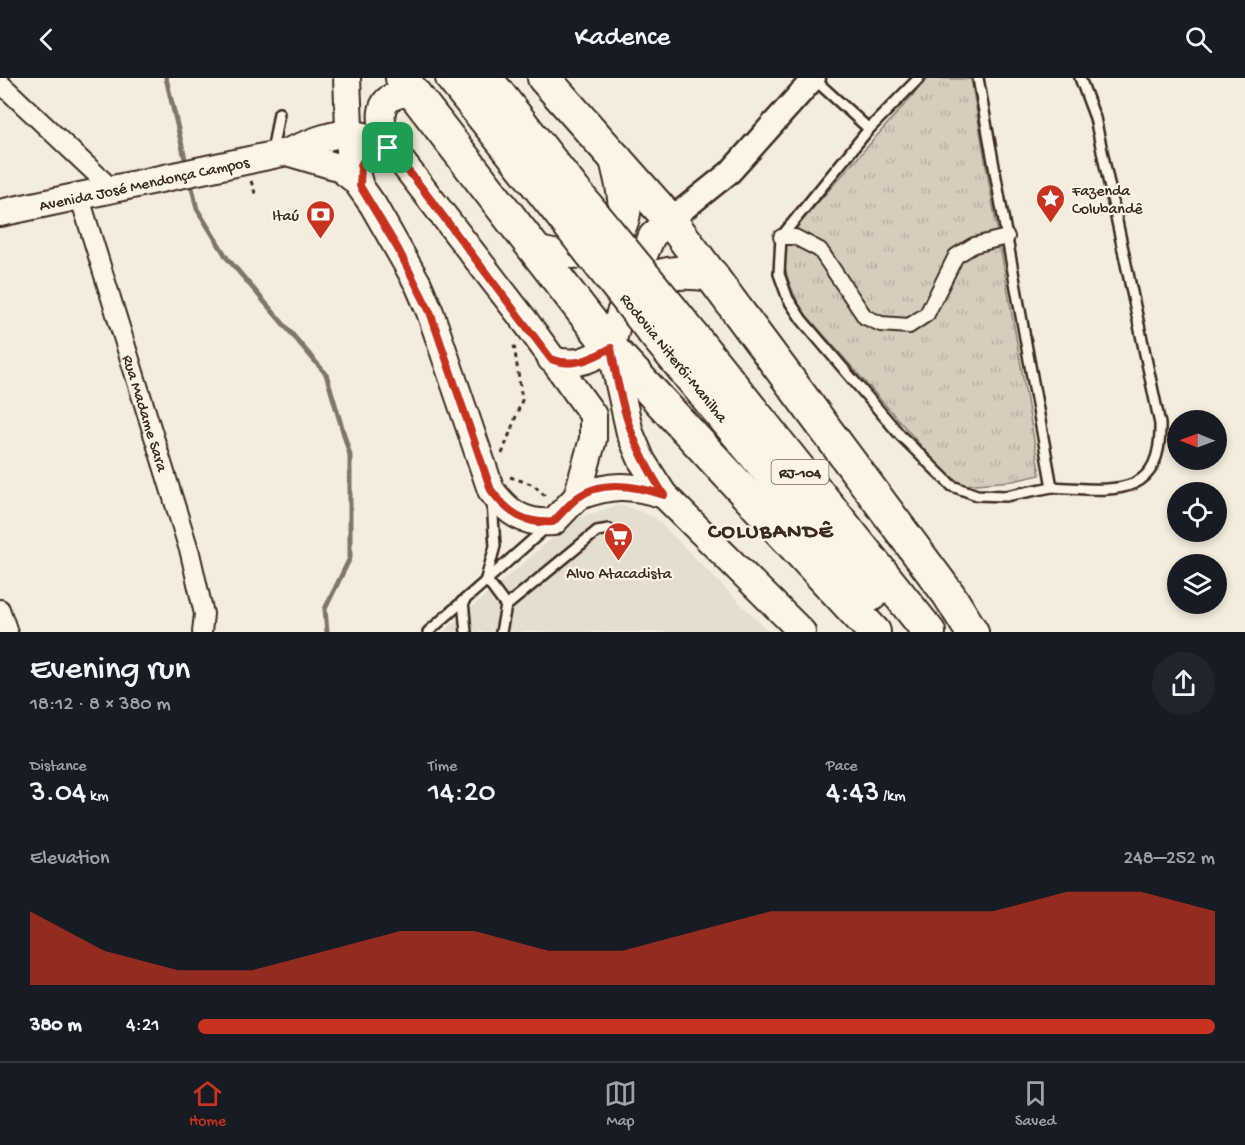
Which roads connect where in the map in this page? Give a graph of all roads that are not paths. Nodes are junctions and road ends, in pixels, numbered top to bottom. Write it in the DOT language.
graph roads {
  1 [pos="347,78"];
  2 [pos="452,78"];
  3 [pos="486,78"];
  4 [pos="544,78"];
  5 [pos="814,78"];
  6 [pos="920,78"];
  7 [pos="978,78"];
  8 [pos="1080,78"];
  9 [pos="0,83"];
  10 [pos="408,86"];
  11 [pos="279,113"];
  12 [pos="869,129"];
  13 [pos="349,133"];
  14 [pos="388,148"];
  15 [pos="279,153"];
  16 [pos="616,158"];
  17 [pos="360,186"];
  18 [pos="112,189"];
  19 [pos="80,195"];
  20 [pos="566,200"];
  21 [pos="1,210"];
  22 [pos="661,228"];
  23 [pos="781,237"];
  24 [pos="1007,237"];
  25 [pos="533,248"];
  26 [pos="604,250"];
  27 [pos="712,275"];
  28 [pos="630,290"];
  29 [pos="663,321"];
  30 [pos="611,348"];
  31 [pos="551,359"];
  32 [pos="1052,487"];
  33 [pos="491,490"];
  34 [pos="664,495"];
  35 [pos="577,497"];
  36 [pos="552,512"];
  37 [pos="609,529"];
  38 [pos="486,579"];
  39 [pos="462,601"];
  40 [pos="506,606"];
  41 [pos="0,609"];
  42 [pos="8,632"];
  43 [pos="202,632"];
  44 [pos="428,632"];
  45 [pos="466,632"];
  46 [pos="501,632"];
  47 [pos="802,632"];
  48 [pos="874,632"];
  49 [pos="902,632"];
  50 [pos="929,632"];
  51 [pos="972,632"];
  1 -- 13 [label="main road"];
  2 -- 20 [label="highway, Rodovia Niterói-Manilha / RJ-104"];
  3 -- 20 [label="highway, Rodovia Niterói-Manilha / RJ-104"];
  4 -- 16 [label="highway"];
  5 -- 12 [label="lane"];
  5 -- 22 [label="street"];
  6 -- 12 [label="lane"];
  7 -- 24 [label="lane"];
  8 -- 32 [label="lane"];
  9 -- 18 [label="street"];
  10 -- 14 [label="main road"];
  10 -- 25 [label="highway"];
  11 -- 15 [label="lane"];
  12 -- 23 [label="lane"];
  13 -- 14 [label="main road"];
  13 -- 15 [label="main road, Avenida José Mendonça Campos"];
  13 -- 17 [label="main road"];
  14 -- 17 [label="main road"];
  14 -- 31 [label="main road"];
  15 -- 17 [label="main road"];
  15 -- 18 [label="main road, Avenida José Mendonça Campos"];
  16 -- 22 [label="highway"];
  16 -- 26 [label="highway"];
  17 -- 33 [label="main road"];
  18 -- 19 [label="main road, Avenida José Mendonça Campos"];
  19 -- 21 [label="main road, Avenida José Mendonça Campos"];
  19 -- 43 [label="street, Rua Madame Sara"];
  20 -- 29 [label="highway, Rodovia Niterói-Manilha / RJ-104, bridge"];
  22 -- 26 [label="main road"];
  22 -- 27 [label="highway"];
  22 -- 28 [label="main road"];
  23 -- 24 [label="street"];
  23 -- 32 [label="lane"];
  24 -- 32 [label="lane"];
  25 -- 26 [label="main road"];
  25 -- 30 [label="highway"];
  27 -- 28 [label="highway"];
  27 -- 51 [label="highway"];
  28 -- 30 [label="main road"];
  29 -- 49 [label="highway, Rodovia Niterói-Manilha / RJ-104"];
  29 -- 50 [label="highway, Rodovia Niterói-Manilha / RJ-104"];
  30 -- 31 [label="main road"];
  30 -- 34 [label="main road"];
  30 -- 48 [label="highway"];
  31 -- 35 [label="main road"];
  33 -- 36 [label="main road"];
  33 -- 38 [label="lane"];
  34 -- 35 [label="main road"];
  34 -- 47 [label="main road"];
  35 -- 36 [label="main road"];
  36 -- 38 [label="lane"];
  37 -- 40 [label="lane"];
  38 -- 39 [label="lane"];
  38 -- 40 [label="lane"];
  39 -- 44 [label="lane"];
  39 -- 45 [label="lane"];
  40 -- 46 [label="lane"];
  41 -- 42 [label="street"];
}
